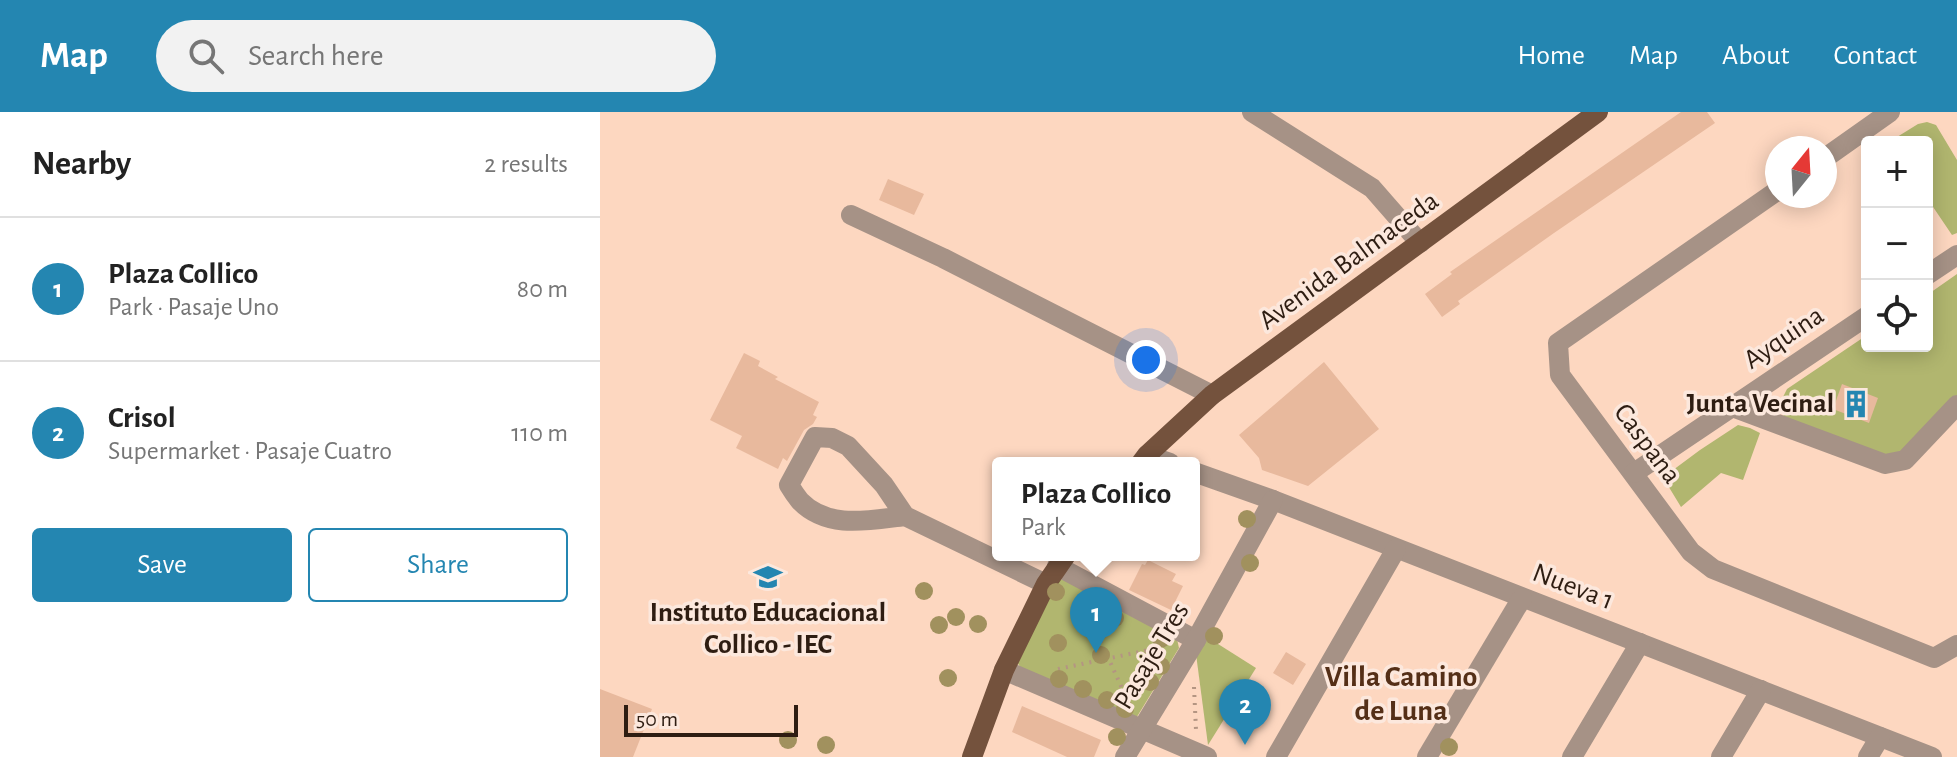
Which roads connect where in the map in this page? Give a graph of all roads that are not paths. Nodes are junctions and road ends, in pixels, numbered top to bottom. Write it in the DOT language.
graph roads {
  1 [pos="1252,112"];
  2 [pos="1598,112"];
  3 [pos="1890,112"];
  4 [pos="1837,150"];
  5 [pos="1765,199"];
  6 [pos="851,215"];
  7 [pos="1420,243"];
  8 [pos="1957,255"];
  9 [pos="1933,271"];
  10 [pos="1861,320"];
  11 [pos="1212,395"];
  12 [pos="1957,405"];
  13 [pos="1732,407"];
  14 [pos="1146,457"];
  15 [pos="1634,473"];
  16 [pos="1200,474"];
  17 [pos="1273,500"];
  18 [pos="905,516"];
  19 [pos="992,546"];
  20 [pos="1396,549"];
  21 [pos="1036,561"];
  22 [pos="1056,568"];
  23 [pos="1522,598"];
  24 [pos="1194,643"];
  25 [pos="1640,643"];
  26 [pos="1957,645"];
  27 [pos="1012,673"];
  28 [pos="1761,690"];
  29 [pos="1141,729"];
  30 [pos="1880,737"];
  31 [pos="1202,755"];
  32 [pos="972,757"];
  33 [pos="1125,757"];
  34 [pos="1276,757"];
  35 [pos="1427,757"];
  36 [pos="1572,757"];
  37 [pos="1721,757"];
  38 [pos="1868,757"];
  39 [pos="1932,757"];
  1 -- 7 [label="street"];
  2 -- 7 [label="main road, Avenida Balmaceda"];
  3 -- 4 [label="street"];
  5 -- 15 [label="street, Caspana"];
  6 -- 11 [label="street"];
  7 -- 11 [label="main road, Avenida Balmaceda"];
  8 -- 9 [label="street"];
  10 -- 13 [label="street, Ayquina"];
  11 -- 14 [label="main road, Avenida Balmaceda"];
  12 -- 13 [label="street, Ayquina"];
  13 -- 15 [label="street, Ayquina"];
  15 -- 26 [label="street, Caspana"];
  16 -- 17 [label="street, Nueva 1"];
  17 -- 20 [label="street, Nueva 1"];
  17 -- 24 [label="street, Pasaje Tres"];
  18 -- 18 [label="street"];
  18 -- 19 [label="street"];
  20 -- 23 [label="street, Nueva 1"];
  20 -- 34 [label="street"];
  21 -- 22 [label="street"];
  22 -- 24 [label="street"];
  22 -- 27 [label="main road"];
  23 -- 25 [label="street, Nueva 1"];
  23 -- 35 [label="street"];
  24 -- 29 [label="street, Pasaje Tres"];
  25 -- 28 [label="street, Nueva 1"];
  25 -- 36 [label="street"];
  27 -- 29 [label="street"];
  27 -- 32 [label="main road"];
  28 -- 30 [label="street, Nueva 1"];
  28 -- 37 [label="street"];
  29 -- 31 [label="street"];
  29 -- 33 [label="street, Pasaje Tres"];
  30 -- 38 [label="street"];
  30 -- 39 [label="street, Nueva 1"];
}
